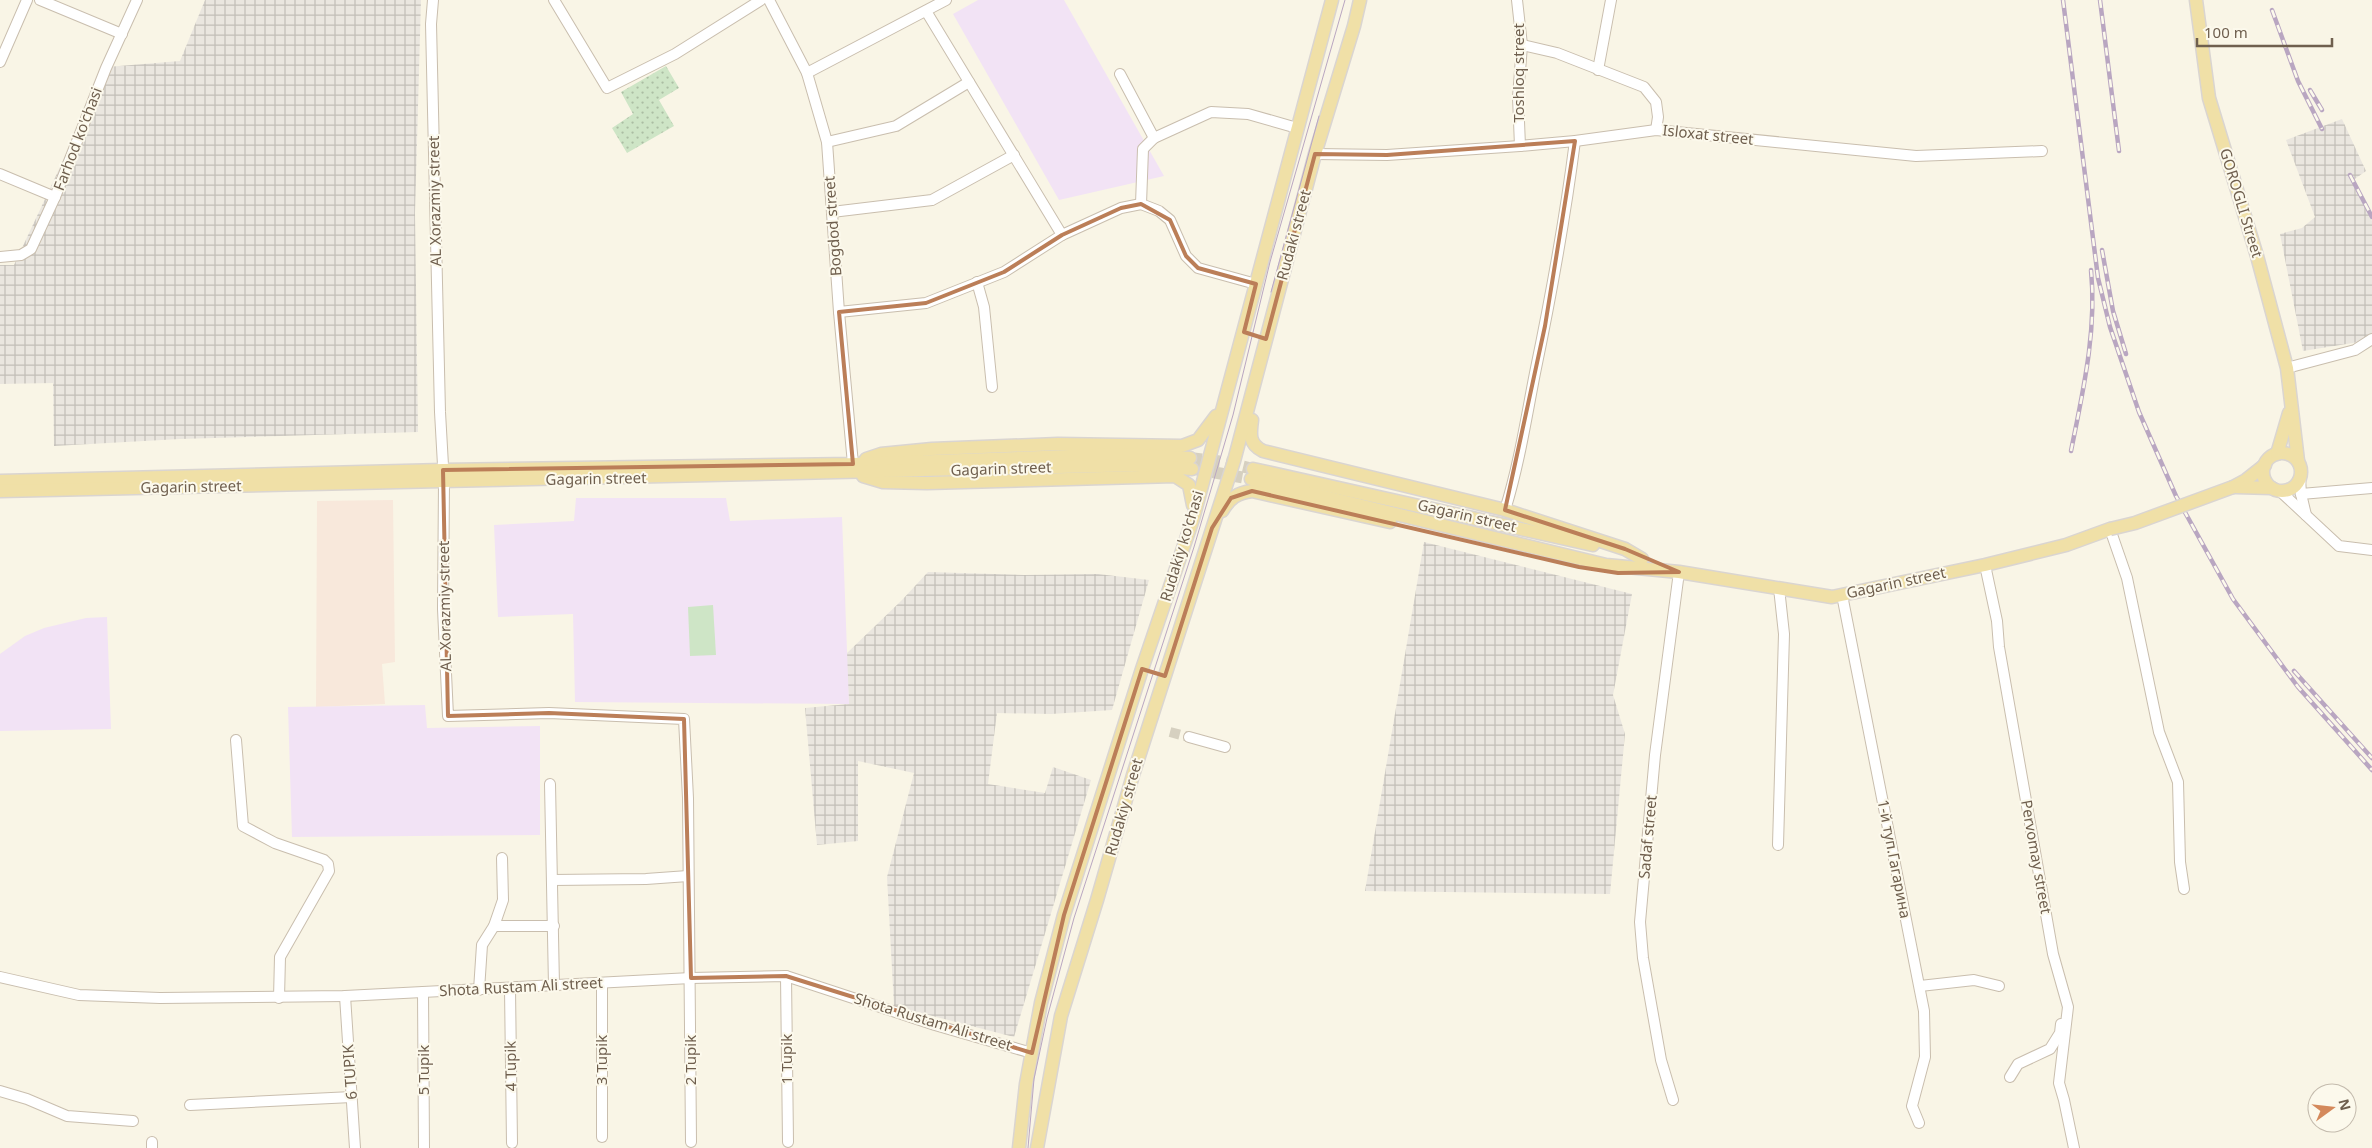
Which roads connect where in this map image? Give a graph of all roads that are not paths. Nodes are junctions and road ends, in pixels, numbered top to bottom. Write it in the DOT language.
graph roads {
  1 [pos="27,0"];
  2 [pos="40,0"];
  3 [pos="137,0"];
  4 [pos="433,0"];
  5 [pos="554,0"];
  6 [pos="761,0"];
  7 [pos="769,0"];
  8 [pos="946,0"];
  9 [pos="1332,0"];
  10 [pos="1360,0"];
  11 [pos="1517,0"];
  12 [pos="1611,0"];
  13 [pos="2196,0"];
  14 [pos="926,11"];
  15 [pos="122,34"];
  16 [pos="1522,46"];
  17 [pos="0,62"];
  18 [pos="1598,70"];
  19 [pos="807,73"];
  20 [pos="1120,74"];
  21 [pos="969,82"];
  22 [pos="1297,128"];
  23 [pos="1656,130"];
  24 [pos="1154,138"];
  25 [pos="1575,141"];
  26 [pos="827,142"];
  27 [pos="1520,146"];
  28 [pos="2042,151"];
  29 [pos="1315,154"];
  30 [pos="1014,155"];
  31 [pos="0,174"];
  32 [pos="55,197"];
  33 [pos="1141,204"];
  34 [pos="832,212"];
  35 [pos="1062,235"];
  36 [pos="0,257"];
  37 [pos="977,282"];
  38 [pos="1256,284"];
  39 [pos="839,312"];
  40 [pos="1244,332"];
  41 [pos="1266,340"];
  42 [pos="2372,340"];
  43 [pos="2287,368"];
  44 [pos="1255,386"];
  45 [pos="992,387"];
  46 [pos="1225,401"];
  47 [pos="2291,406"];
  48 [pos="2277,454"];
  49 [pos="2298,461"];
  50 [pos="1191,463"];
  51 [pos="2265,465"];
  52 [pos="854,469"];
  53 [pos="1252,474"];
  54 [pos="443,476"];
  55 [pos="2300,477"];
  56 [pos="0,481"];
  57 [pos="2233,487"];
  58 [pos="2372,488"];
  59 [pos="2276,489"];
  60 [pos="0,492"];
  61 [pos="2301,494"];
  62 [pos="1505,510"];
  63 [pos="2307,516"];
  64 [pos="1193,519"];
  65 [pos="1212,528"];
  66 [pos="2110,528"];
  67 [pos="2372,550"];
  68 [pos="1643,564"];
  69 [pos="1985,565"];
  70 [pos="1679,572"];
  71 [pos="1779,588"];
  72 [pos="1842,595"];
  73 [pos="1142,669"];
  74 [pos="1165,676"];
  75 [pos="1189,737"];
  76 [pos="236,740"];
  77 [pos="1225,747"];
  78 [pos="550,784"];
  79 [pos="1778,845"];
  80 [pos="502,858"];
  81 [pos="688,876"];
  82 [pos="552,880"];
  83 [pos="2184,889"];
  84 [pos="494,926"];
  85 [pos="554,926"];
  86 [pos="2054,954"];
  87 [pos="786,976"];
  88 [pos="0,977"];
  89 [pos="691,978"];
  90 [pos="602,983"];
  91 [pos="554,986"];
  92 [pos="1920,986"];
  93 [pos="1999,986"];
  94 [pos="510,989"];
  95 [pos="479,990"];
  96 [pos="423,992"];
  97 [pos="345,996"];
  98 [pos="279,998"];
  99 [pos="1032,1053"];
  100 [pos="2010,1077"];
  101 [pos="0,1091"];
  102 [pos="352,1097"];
  103 [pos="1673,1100"];
  104 [pos="190,1105"];
  105 [pos="133,1121"];
  106 [pos="1919,1123"];
  107 [pos="602,1137"];
  108 [pos="512,1142"];
  109 [pos="691,1142"];
  110 [pos="788,1142"];
  111 [pos="355,1148"];
  112 [pos="424,1148"];
  113 [pos="1019,1148"];
  114 [pos="1037,1148"];
  115 [pos="2074,1148"];
  1 -- 17 [label="street"];
  2 -- 15 [label="street"];
  3 -- 15 [label="street, Farhod ko'chasi"];
  4 -- 54 [label="street, AL Xorazmiy street"];
  5 -- 6 [label="street"];
  7 -- 19 [label="street, Bogdod street"];
  8 -- 14 [label="street"];
  9 -- 22 [label="main road, Rudaki street"];
  10 -- 29 [label="main road, Rudaki street"];
  11 -- 16 [label="street, Toshloq street"];
  12 -- 18 [label="street"];
  13 -- 43 [label="main road, GOROGLI Street"];
  14 -- 19 [label="street"];
  14 -- 21 [label="street"];
  15 -- 32 [label="street, Farhod ko'chasi"];
  16 -- 18 [label="street"];
  16 -- 27 [label="street, Toshloq street"];
  18 -- 23 [label="street"];
  19 -- 26 [label="street, Bogdod street"];
  20 -- 24 [label="street"];
  21 -- 26 [label="street"];
  21 -- 30 [label="street"];
  22 -- 24 [label="street"];
  22 -- 38 [label="main road, Rudaki street"];
  23 -- 25 [label="street, Isloxat street"];
  23 -- 28 [label="street, Isloxat street"];
  24 -- 33 [label="street"];
  25 -- 27 [label="street, Isloxat street"];
  25 -- 62 [label="street"];
  26 -- 34 [label="street, Bogdod street"];
  27 -- 29 [label="street, Isloxat street"];
  29 -- 41 [label="main road, Rudaki street"];
  30 -- 34 [label="street"];
  30 -- 35 [label="street"];
  31 -- 32 [label="street"];
  32 -- 36 [label="street, Farhod ko'chasi"];
  33 -- 35 [label="street"];
  33 -- 38 [label="street"];
  34 -- 39 [label="street, Bogdod street"];
  35 -- 37 [label="street"];
  37 -- 39 [label="street"];
  37 -- 45 [label="street"];
  38 -- 40 [label="main road, Rudaki street"];
  39 -- 52 [label="street, Bogdod street"];
  40 -- 41 [label="main road"];
  40 -- 46 [label="main road, Rudaki street"];
  41 -- 44 [label="main road, Rudaki street"];
  42 -- 43 [label="street"];
  43 -- 47 [label="main road, GOROGLI Street"];
  44 -- 62 [label="main road"];
  44 -- 65 [label="main road, Rudaki street"];
  46 -- 52 [label="main road"];
  46 -- 64 [label="main road, Rudakiy ko'chasi"];
  47 -- 48 [label="main road, GOROGLI Street"];
  47 -- 49 [label="main road, GOROGLI Street"];
  48 -- 49 [label="main road"];
  48 -- 51 [label="main road"];
  49 -- 55 [label="main road"];
  50 -- 52 [label="main road, Gagarin street"];
  51 -- 57 [label="main road"];
  51 -- 59 [label="main road"];
  52 -- 54 [label="main road, Gagarin street"];
  52 -- 64 [label="main road"];
  53 -- 68 [label="main road, Gagarin street"];
  54 -- 56 [label="main road, Gagarin street"];
  54 -- 60 [label="main road, Gagarin street"];
  54 -- 81 [label="street, AL Xorazmiy street"];
  55 -- 59 [label="main road"];
  55 -- 61 [label="street"];
  57 -- 59 [label="main road"];
  57 -- 66 [label="main road, Gagarin street, bridge"];
  58 -- 61 [label="street"];
  59 -- 63 [label="street"];
  61 -- 63 [label="street"];
  62 -- 68 [label="main road"];
  63 -- 67 [label="street"];
  64 -- 73 [label="main road, Rudakiy ko'chasi"];
  65 -- 68 [label="main road"];
  65 -- 74 [label="main road, Rudakiy street"];
  66 -- 69 [label="main road, Gagarin street"];
  66 -- 83 [label="street"];
  68 -- 70 [label="main road, Gagarin street"];
  69 -- 72 [label="main road, Gagarin street"];
  69 -- 86 [label="street, Pervomay street"];
  70 -- 71 [label="main road, Gagarin street"];
  70 -- 103 [label="street, Sadaf street"];
  71 -- 72 [label="main road, Gagarin street"];
  71 -- 79 [label="street"];
  72 -- 92 [label="street, 1-й туп.Гагарина"];
  73 -- 74 [label="main road"];
  73 -- 99 [label="main road, Rudakiy street"];
  74 -- 114 [label="main road, Rudakiy street"];
  75 -- 77 [label="street"];
  76 -- 98 [label="street"];
  78 -- 82 [label="street"];
  80 -- 84 [label="street"];
  81 -- 82 [label="street"];
  81 -- 89 [label="street, AL Xorazmiy street"];
  82 -- 85 [label="street"];
  84 -- 85 [label="street"];
  84 -- 95 [label="street"];
  85 -- 91 [label="street"];
  86 -- 100 [label="street"];
  86 -- 115 [label="street, Pervomay street"];
  87 -- 89 [label="street, Shota Rustam Ali street"];
  87 -- 99 [label="street, Shota Rustam Ali street"];
  87 -- 110 [label="street, 1 Tupik"];
  88 -- 98 [label="street, Shota Rustam Ali street"];
  89 -- 90 [label="street, Shota Rustam Ali street"];
  89 -- 109 [label="street, 2 Tupik"];
  90 -- 91 [label="street, Shota Rustam Ali street"];
  90 -- 107 [label="street, 3 Tupik"];
  91 -- 94 [label="street, Shota Rustam Ali street"];
  92 -- 93 [label="street"];
  92 -- 106 [label="street, 1-й туп.Гагарина"];
  94 -- 95 [label="street, Shota Rustam Ali street"];
  94 -- 108 [label="street, 4 Tupik"];
  95 -- 96 [label="street, Shota Rustam Ali street"];
  96 -- 97 [label="street, Shota Rustam Ali street"];
  96 -- 112 [label="street, 5 Tupik"];
  97 -- 98 [label="street, Shota Rustam Ali street"];
  97 -- 102 [label="street, 6 TUPIK"];
  99 -- 113 [label="main road, Rudakiy street"];
  101 -- 105 [label="street"];
  102 -- 104 [label="street"];
  102 -- 111 [label="street, 6 TUPIK"];
}
